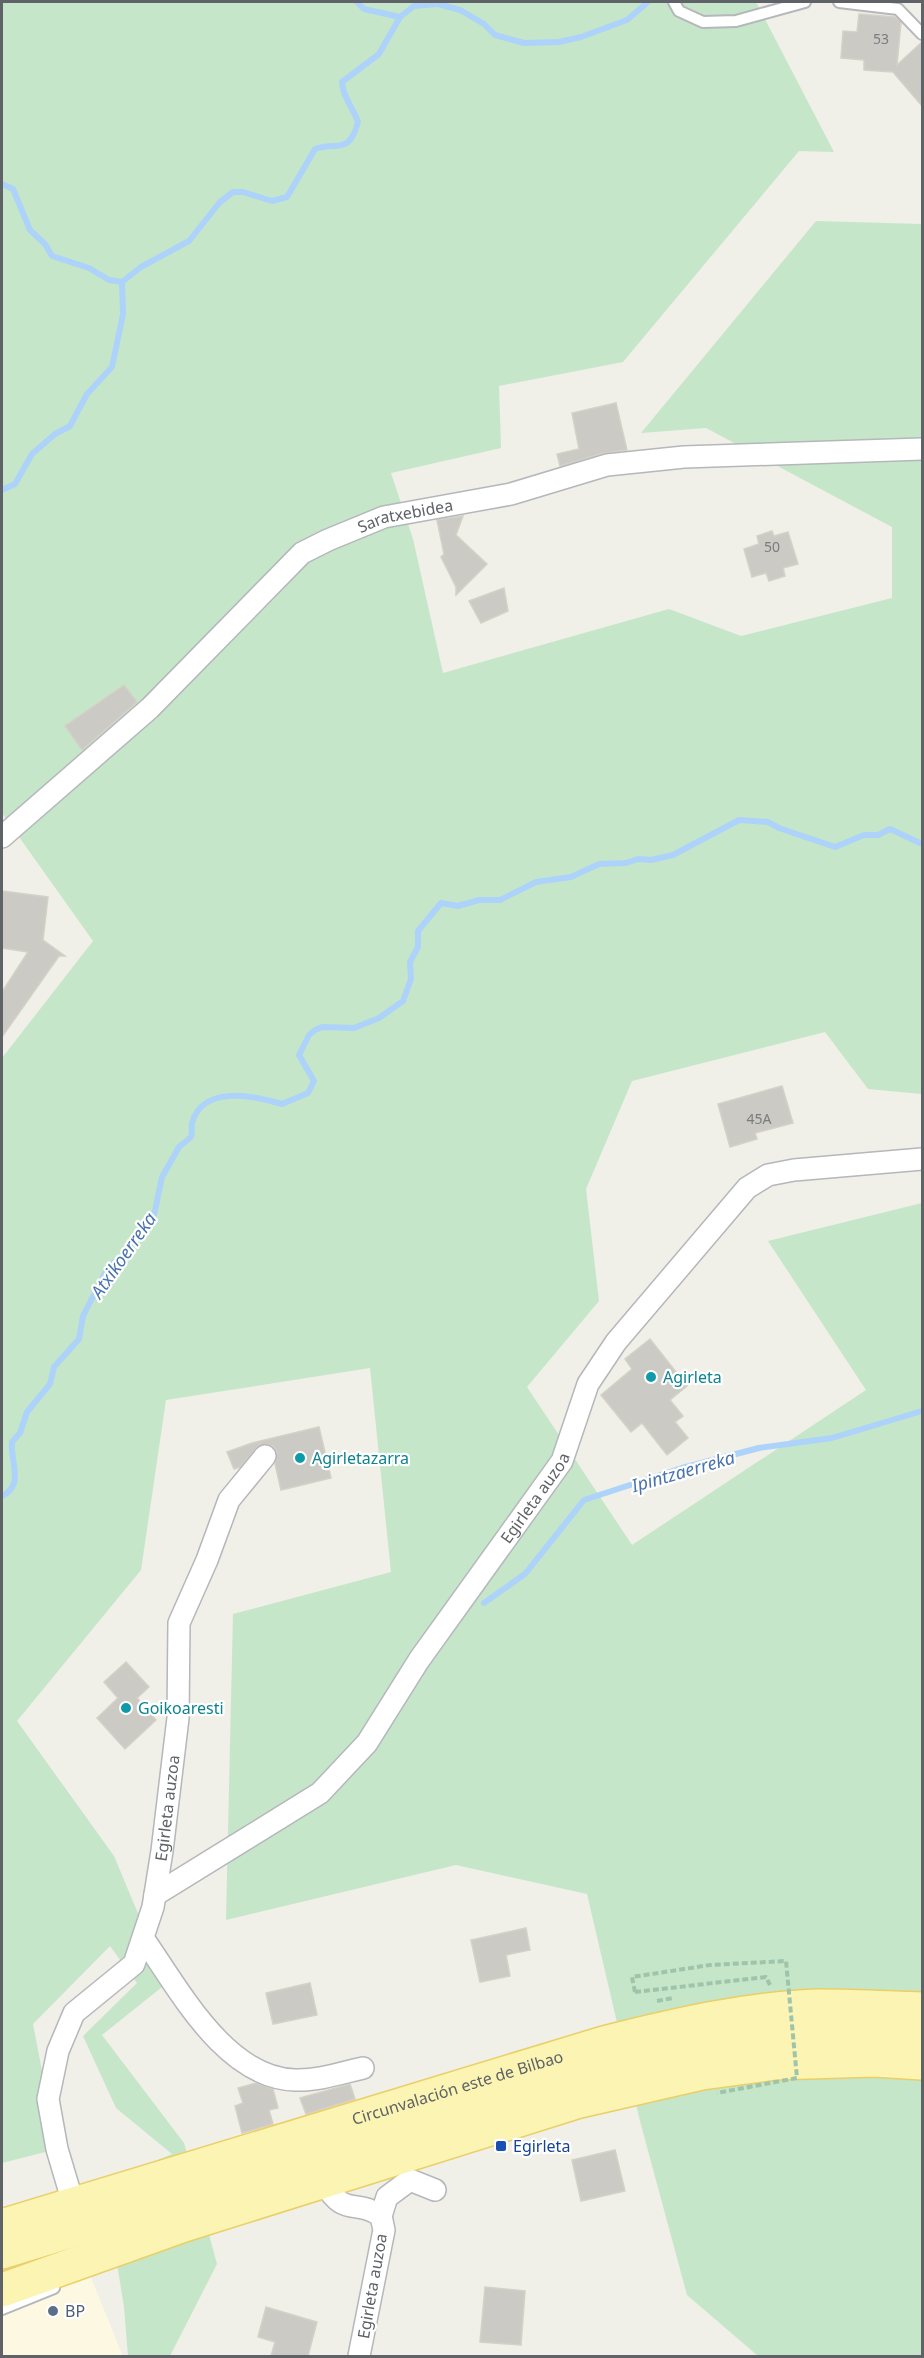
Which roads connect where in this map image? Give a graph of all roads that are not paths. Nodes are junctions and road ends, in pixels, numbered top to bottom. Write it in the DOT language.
graph roads {
  1 [pos="674,2"];
  2 [pos="805,2"];
  3 [pos="839,2"];
  4 [pos="922,34"];
  5 [pos="922,449"];
  6 [pos="2,837"];
  7 [pos="922,1159"];
  8 [pos="265,1456"];
  9 [pos="155,1896"];
  10 [pos="142,1938"];
  11 [pos="922,2009"];
  12 [pos="922,2037"];
  13 [pos="922,2063"];
  14 [pos="363,2067"];
  15 [pos="323,2181"];
  16 [pos="434,2181"];
  17 [pos="74,2206"];
  18 [pos="381,2216"];
  19 [pos="2,2226"];
  20 [pos="148,2239"];
  21 [pos="2,2252"];
  22 [pos="108,2264"];
  23 [pos="63,2285"];
  24 [pos="2,2290"];
  25 [pos="2,2309"];
  26 [pos="359,2356"];
  1 -- 2 [label="lane"];
  3 -- 4 [label="lane"];
  5 -- 6 [label="street, Saratxebidea"];
  7 -- 9 [label="street, Egirleta auzoa"];
  8 -- 9 [label="street, Egirleta auzoa"];
  9 -- 10 [label="street, Egirleta auzoa"];
  10 -- 14 [label="street"];
  10 -- 17 [label="street, Egirleta auzoa"];
  11 -- 17 [label="main road, Circunvalación este de Bilbao"];
  12 -- 21 [label="main road, Circunvalación este de Bilbao"];
  13 -- 15 [label="main road"];
  15 -- 18 [label="street, Egirleta auzoa"];
  15 -- 20 [label="main road"];
  16 -- 18 [label="street"];
  17 -- 19 [label="main road, Circunvalación este de Bilbao"];
  18 -- 26 [label="street, Egirleta auzoa"];
  20 -- 22 [label="lane"];
  20 -- 24 [label="main road"];
  23 -- 25 [label="lane"];
}
